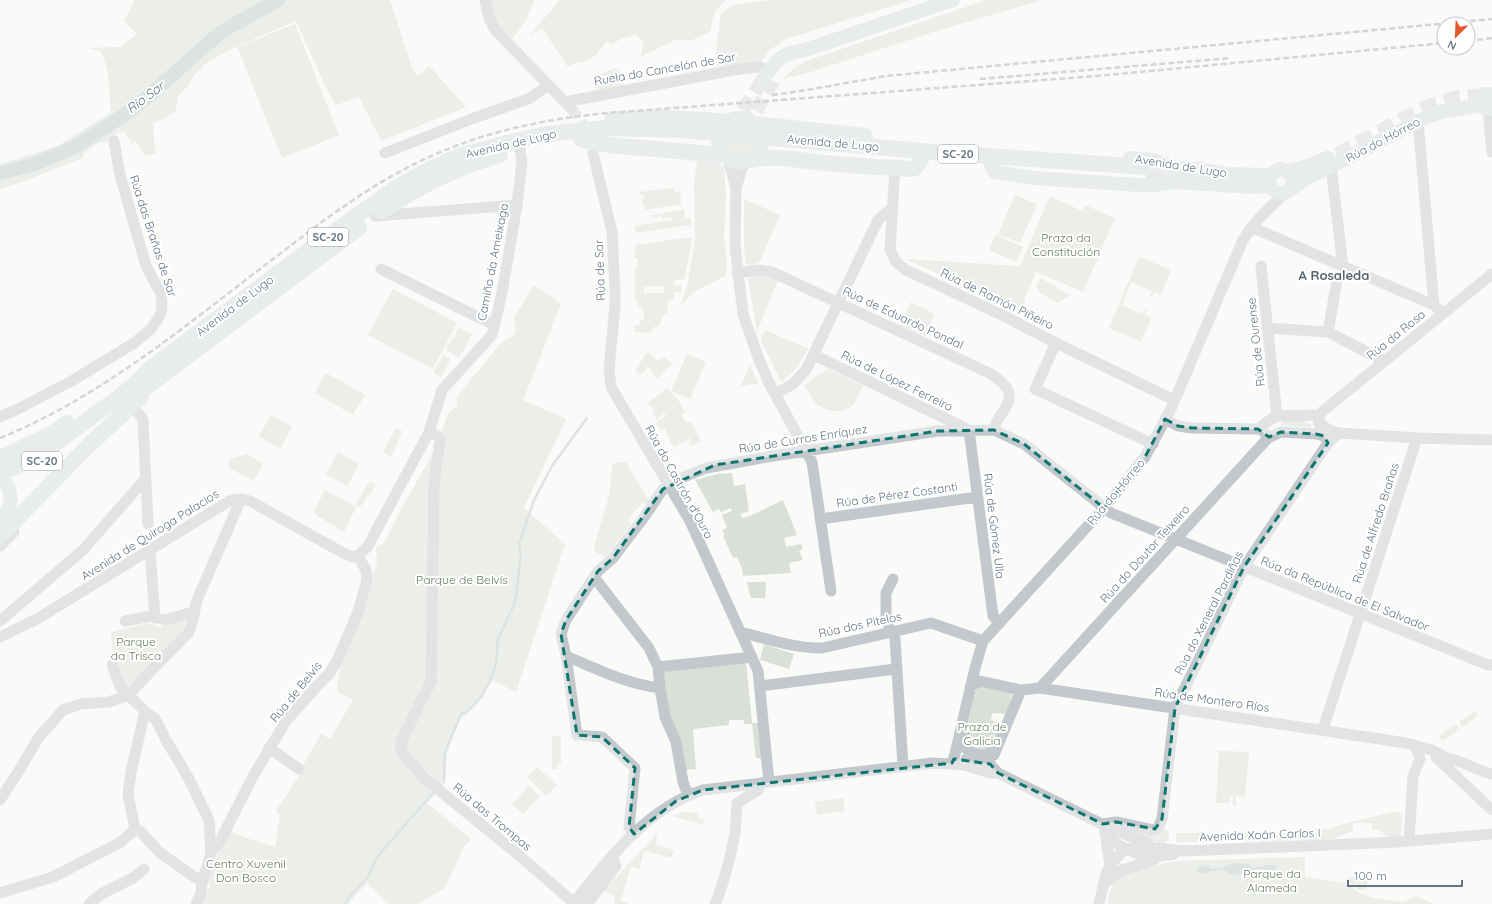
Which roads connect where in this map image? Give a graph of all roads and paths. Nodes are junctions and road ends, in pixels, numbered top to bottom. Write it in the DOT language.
graph roads {
  1 [pos="485,0"];
  2 [pos="953,0"];
  3 [pos="770,75"];
  4 [pos="549,85"];
  5 [pos="1487,103"];
  6 [pos="745,118"];
  7 [pos="1418,121"];
  8 [pos="679,135"];
  9 [pos="581,139"];
  10 [pos="114,141"];
  11 [pos="771,143"];
  12 [pos="520,149"];
  13 [pos="1492,152"];
  14 [pos="385,153"];
  15 [pos="593,153"];
  16 [pos="922,153"];
  17 [pos="945,153"];
  18 [pos="459,156"];
  19 [pos="726,157"];
  20 [pos="749,161"];
  21 [pos="991,166"];
  22 [pos="1331,166"];
  23 [pos="895,168"];
  24 [pos="1287,171"];
  25 [pos="1271,183"];
  26 [pos="736,188"];
  27 [pos="1288,191"];
  28 [pos="518,205"];
  29 [pos="892,208"];
  30 [pos="1265,210"];
  31 [pos="375,216"];
  32 [pos="1251,227"];
  33 [pos="1262,266"];
  34 [pos="1342,267"];
  35 [pos="381,269"];
  36 [pos="737,272"];
  37 [pos="1492,274"];
  38 [pos="1337,280"];
  39 [pos="839,302"];
  40 [pos="1434,305"];
  41 [pos="1442,313"];
  42 [pos="494,325"];
  43 [pos="1268,328"];
  44 [pos="1328,332"];
  45 [pos="1056,343"];
  46 [pos="814,355"];
  47 [pos="1384,361"];
  48 [pos="147,371"];
  49 [pos="611,387"];
  50 [pos="142,391"];
  51 [pos="775,394"];
  52 [pos="1174,400"];
  53 [pos="130,406"];
  54 [pos="1277,416"];
  55 [pos="0,417"];
  56 [pos="1165,420"];
  57 [pos="1319,420"];
  58 [pos="947,425"];
  59 [pos="1258,429"];
  60 [pos="969,430"];
  61 [pos="994,430"];
  62 [pos="1334,431"];
  63 [pos="429,432"];
  64 [pos="1316,434"];
  65 [pos="1268,438"];
  66 [pos="1417,438"];
  67 [pos="1492,440"];
  68 [pos="1328,443"];
  69 [pos="1153,444"];
  70 [pos="807,451"];
  71 [pos="0,458"];
  72 [pos="72,462"];
  73 [pos="0,473"];
  74 [pos="0,478"];
  75 [pos="146,478"];
  76 [pos="56,480"];
  77 [pos="0,482"];
  78 [pos="668,484"];
  79 [pos="30,494"];
  80 [pos="977,497"];
  81 [pos="241,499"];
  82 [pos="1104,508"];
  83 [pos="4,513"];
  84 [pos="820,519"];
  85 [pos="148,524"];
  86 [pos="0,536"];
  87 [pos="1176,539"];
  88 [pos="0,546"];
  89 [pos="150,550"];
  90 [pos="358,556"];
  91 [pos="1244,567"];
  92 [pos="594,576"];
  93 [pos="893,579"];
  94 [pos="832,591"];
  95 [pos="193,612"];
  96 [pos="1361,613"];
  97 [pos="155,618"];
  98 [pos="0,621"];
  99 [pos="125,621"];
  100 [pos="1000,623"];
  101 [pos="741,632"];
  102 [pos="893,636"];
  103 [pos="0,637"];
  104 [pos="983,641"];
  105 [pos="566,656"];
  106 [pos="752,657"];
  107 [pos="112,665"];
  108 [pos="1490,665"];
  109 [pos="658,667"];
  110 [pos="896,669"];
  111 [pos="760,686"];
  112 [pos="660,688"];
  113 [pos="970,688"];
  114 [pos="1040,688"];
  115 [pos="1021,690"];
  116 [pos="128,695"];
  117 [pos="1175,708"];
  118 [pos="145,711"];
  119 [pos="1323,729"];
  120 [pos="1414,745"];
  121 [pos="269,748"];
  122 [pos="996,748"];
  123 [pos="1420,759"];
  124 [pos="959,761"];
  125 [pos="1447,762"];
  126 [pos="990,764"];
  127 [pos="903,766"];
  128 [pos="299,769"];
  129 [pos="998,773"];
  130 [pos="1492,774"];
  131 [pos="765,783"];
  132 [pos="688,795"];
  133 [pos="0,800"];
  134 [pos="1492,810"];
  135 [pos="1103,824"];
  136 [pos="135,829"];
  137 [pos="1120,833"];
  138 [pos="634,834"];
  139 [pos="1492,834"];
  140 [pos="1106,837"];
  141 [pos="1409,841"];
  142 [pos="1127,850"];
  143 [pos="1171,850"];
  144 [pos="1185,851"];
  145 [pos="211,853"];
  146 [pos="612,856"];
  147 [pos="1161,857"];
  148 [pos="1115,868"];
  149 [pos="144,869"];
  150 [pos="202,882"];
  151 [pos="0,893"];
  152 [pos="89,904"];
  153 [pos="196,904"];
  154 [pos="573,904"];
  155 [pos="587,904"];
  156 [pos="715,904"];
  157 [pos="1099,904"];
  1 -- 4 [label="street"];
  2 -- 3 [label="main road"];
  3 -- 4 [label="street, Ruela do Cancelón de Sar"];
  4 -- 14 [label="street"];
  5 -- 7 [label="main road, Rúa do Hórreo"];
  5 -- 13 [label="street"];
  5 -- 24 [label="main road, Rúa do Hórreo"];
  6 -- 16 [label="highway"];
  6 -- 18 [label="highway"];
  6 -- 19 [label="main road"];
  6 -- 20 [label="main road"];
  7 -- 22 [label="main road, Rúa do Hórreo"];
  7 -- 40 [label="street"];
  8 -- 9 [label="highway, Avenida de Lugo / SC-20"];
  8 -- 11 [label="highway, Avenida de Lugo / SC-20"];
  8 -- 18 [label="highway, Avenida de Lugo / SC-20"];
  9 -- 12 [label="highway, Avenida de Lugo / SC-20"];
  9 -- 19 [label="highway"];
  10 -- 55 [label="street, Rúa das Brañas de Sar"];
  11 -- 16 [label="highway"];
  11 -- 17 [label="highway, Avenida de Lugo / SC-20"];
  12 -- 28 [label="street, Camiño da Ameixaga"];
  12 -- 31 [label="highway, Avenida de Lugo / SC-20"];
  15 -- 49 [label="street, Rúa de Sar"];
  16 -- 17 [label="highway"];
  16 -- 21 [label="highway, Avenida de Lugo / SC-20"];
  16 -- 23 [label="highway"];
  16 -- 25 [label="main road, Avenida de Lugo"];
  17 -- 21 [label="highway, Avenida de Lugo / SC-20"];
  18 -- 48 [label="highway, Avenida de Lugo / SC-20"];
  19 -- 20 [label="main road"];
  19 -- 26 [label="street"];
  20 -- 23 [label="highway"];
  20 -- 26 [label="street"];
  21 -- 25 [label="main road, Avenida de Lugo"];
  22 -- 27 [label="main road, Rúa do Hórreo"];
  22 -- 34 [label="street"];
  23 -- 29 [label="street, Rúa de Ramón Piñeiro"];
  24 -- 25 [label="main road"];
  24 -- 27 [label="main road"];
  25 -- 27 [label="main road"];
  25 -- 30 [label="street, Rúa do Hórreo"];
  26 -- 36 [label="street"];
  27 -- 30 [label="street, Rúa do Hórreo"];
  28 -- 31 [label="street"];
  28 -- 42 [label="street, Camiño da Ameixaga"];
  29 -- 39 [label="street"];
  29 -- 45 [label="street, Rúa de Ramón Piñeiro"];
  30 -- 32 [label="street, Rúa do Hórreo"];
  31 -- 50 [label="highway, Avenida de Lugo / SC-20"];
  32 -- 34 [label="street"];
  32 -- 52 [label="street, Rúa do Hórreo"];
  33 -- 43 [label="street, Rúa de Ourense"];
  34 -- 40 [label="street"];
  35 -- 42 [label="street"];
  36 -- 39 [label="street, Rúa de Eduardo Pondal"];
  36 -- 51 [label="street"];
  37 -- 41 [label="street, Rúa da Rosa"];
  38 -- 44 [label="street"];
  39 -- 46 [label="street"];
  39 -- 61 [label="street, Rúa de Eduardo Pondal"];
  40 -- 41 [label="street"];
  41 -- 47 [label="street, Rúa da Rosa"];
  42 -- 63 [label="street, Camiño da Ameixaga"];
  43 -- 44 [label="street"];
  43 -- 54 [label="street, Rúa de Ourense"];
  44 -- 47 [label="street"];
  45 -- 52 [label="street, Rúa de Ramón Piñeiro"];
  45 -- 69 [label="street"];
  46 -- 51 [label="street"];
  46 -- 58 [label="street, Rúa de López Ferreiro"];
  47 -- 57 [label="street, Rúa da Rosa"];
  48 -- 71 [label="highway"];
  48 -- 73 [label="highway, Avenida de Lugo / SC-20"];
  49 -- 78 [label="street, Rúa do Castrón d'Ouro"];
  50 -- 53 [label="highway"];
  50 -- 77 [label="highway, Avenida de Lugo / SC-20"];
  51 -- 70 [label="street"];
  52 -- 56 [label="street, Rúa do Hórreo"];
  53 -- 72 [label="highway"];
  53 -- 75 [label="street"];
  53 -- 88 [label="street"];
  54 -- 57 [label="street"];
  54 -- 59 [label="street"];
  56 -- 59 [label="street"];
  56 -- 69 [label="street, Rúa do Hórreo"];
  57 -- 62 [label="street"];
  57 -- 64 [label="street"];
  58 -- 60 [label="street, Rúa de Curros Enríquez"];
  58 -- 70 [label="street, Rúa de Curros Enríquez"];
  59 -- 65 [label="street"];
  60 -- 61 [label="street, Rúa de Curros Enríquez"];
  60 -- 80 [label="street, Rúa de Gómez Ulla"];
  61 -- 82 [label="street, Rúa da República de El Salvador"];
  62 -- 66 [label="street"];
  62 -- 68 [label="street, Rúa do Xeneral Pardiñas"];
  63 -- 90 [label="street, Camiño da Ameixaga"];
  63 -- 154 [label="street, Rúa das Trompas"];
  64 -- 65 [label="street"];
  64 -- 68 [label="street"];
  65 -- 87 [label="street, Rúa do Doutor Teixeiro"];
  66 -- 67 [label="street"];
  66 -- 96 [label="street, Rúa de Alfredo Brañas"];
  68 -- 91 [label="street, Rúa do Xeneral Pardiñas"];
  69 -- 82 [label="street, Rúa do Hórreo"];
  70 -- 78 [label="street, Rúa de Curros Enríquez"];
  70 -- 84 [label="street"];
  72 -- 76 [label="highway"];
  72 -- 79 [label="highway"];
  74 -- 83 [label="main road"];
  75 -- 85 [label="street"];
  75 -- 98 [label="street"];
  76 -- 79 [label="highway"];
  76 -- 86 [label="highway"];
  78 -- 92 [label="street"];
  78 -- 101 [label="street, Rúa do Castrón d'Ouro"];
  79 -- 83 [label="highway"];
  80 -- 84 [label="street, Rúa de Pérez Costanti"];
  80 -- 100 [label="street, Rúa de Gómez Ulla"];
  81 -- 89 [label="street, Avenida de Quiroga Palacios"];
  81 -- 90 [label="street"];
  81 -- 95 [label="street"];
  82 -- 87 [label="street, Rúa da República de El Salvador"];
  82 -- 100 [label="street, Rúa do Hórreo"];
  84 -- 94 [label="street"];
  87 -- 91 [label="street, Rúa da República de El Salvador"];
  87 -- 114 [label="street, Rúa do Doutor Teixeiro"];
  89 -- 97 [label="street"];
  89 -- 103 [label="street, Avenida de Quiroga Palacios"];
  90 -- 121 [label="street, Rúa de Belvís"];
  91 -- 96 [label="street, Rúa da República de El Salvador"];
  91 -- 117 [label="street, Rúa do Xeneral Pardiñas"];
  92 -- 105 [label="street"];
  92 -- 109 [label="street"];
  93 -- 102 [label="street"];
  95 -- 97 [label="street"];
  95 -- 116 [label="street"];
  96 -- 108 [label="street, Rúa da República de El Salvador"];
  96 -- 119 [label="street, Rúa de Alfredo Brañas"];
  97 -- 99 [label="street"];
  100 -- 104 [label="street, Rúa do Hórreo"];
  101 -- 102 [label="street, Rúa dos Pitelos"];
  101 -- 106 [label="street, Rúa do Castrón d'Ouro"];
  102 -- 104 [label="street, Rúa dos Pitelos"];
  102 -- 110 [label="street"];
  104 -- 113 [label="street, Rúa do Hórreo"];
  105 -- 112 [label="street"];
  105 -- 138 [label="street"];
  106 -- 109 [label="street"];
  106 -- 111 [label="street, Rúa do Castrón d'Ouro"];
  107 -- 116 [label="street"];
  109 -- 112 [label="street"];
  110 -- 111 [label="street"];
  110 -- 127 [label="street"];
  111 -- 131 [label="street, Rúa do Castrón d'Ouro"];
  112 -- 132 [label="street"];
  113 -- 115 [label="street, Rúa de Montero Ríos"];
  113 -- 122 [label="street"];
  113 -- 124 [label="street, Rúa do Hórreo"];
  114 -- 115 [label="street, Rúa de Montero Ríos"];
  114 -- 117 [label="street, Rúa de Montero Ríos"];
  115 -- 122 [label="street"];
  116 -- 118 [label="street"];
  116 -- 133 [label="street"];
  117 -- 119 [label="street, Rúa de Montero Ríos"];
  117 -- 135 [label="street, Rúa do Xeneral Pardiñas"];
  118 -- 136 [label="street"];
  118 -- 145 [label="street"];
  119 -- 120 [label="street, Rúa de Montero Ríos"];
  120 -- 123 [label="street"];
  120 -- 125 [label="street, Rúa de Montero Ríos"];
  121 -- 128 [label="street"];
  121 -- 145 [label="street, Rúa de Belvís"];
  122 -- 126 [label="street"];
  123 -- 125 [label="street"];
  123 -- 141 [label="street"];
  124 -- 126 [label="street"];
  124 -- 127 [label="street"];
  124 -- 129 [label="street"];
  125 -- 130 [label="street"];
  125 -- 134 [label="street, Rúa de Montero Ríos"];
  126 -- 129 [label="street"];
  127 -- 131 [label="street"];
  129 -- 135 [label="street"];
  131 -- 132 [label="street"];
  131 -- 156 [label="street"];
  132 -- 138 [label="street"];
  135 -- 137 [label="street"];
  135 -- 140 [label="street"];
  136 -- 150 [label="street"];
  136 -- 151 [label="street"];
  137 -- 142 [label="street"];
  137 -- 143 [label="street"];
  138 -- 146 [label="street"];
  139 -- 141 [label="street, Avenida Xoán Carlos I"];
  140 -- 142 [label="street"];
  140 -- 148 [label="street"];
  141 -- 144 [label="street, Avenida Xoán Carlos I"];
  142 -- 143 [label="street"];
  142 -- 147 [label="street"];
  142 -- 148 [label="street"];
  143 -- 144 [label="street"];
  144 -- 147 [label="street"];
  145 -- 150 [label="street, Rúa de Belvís"];
  146 -- 154 [label="street"];
  146 -- 155 [label="street"];
  147 -- 148 [label="street"];
  148 -- 157 [label="street"];
  149 -- 152 [label="street"];
  150 -- 153 [label="street, Rúa de Belvís"];
}
